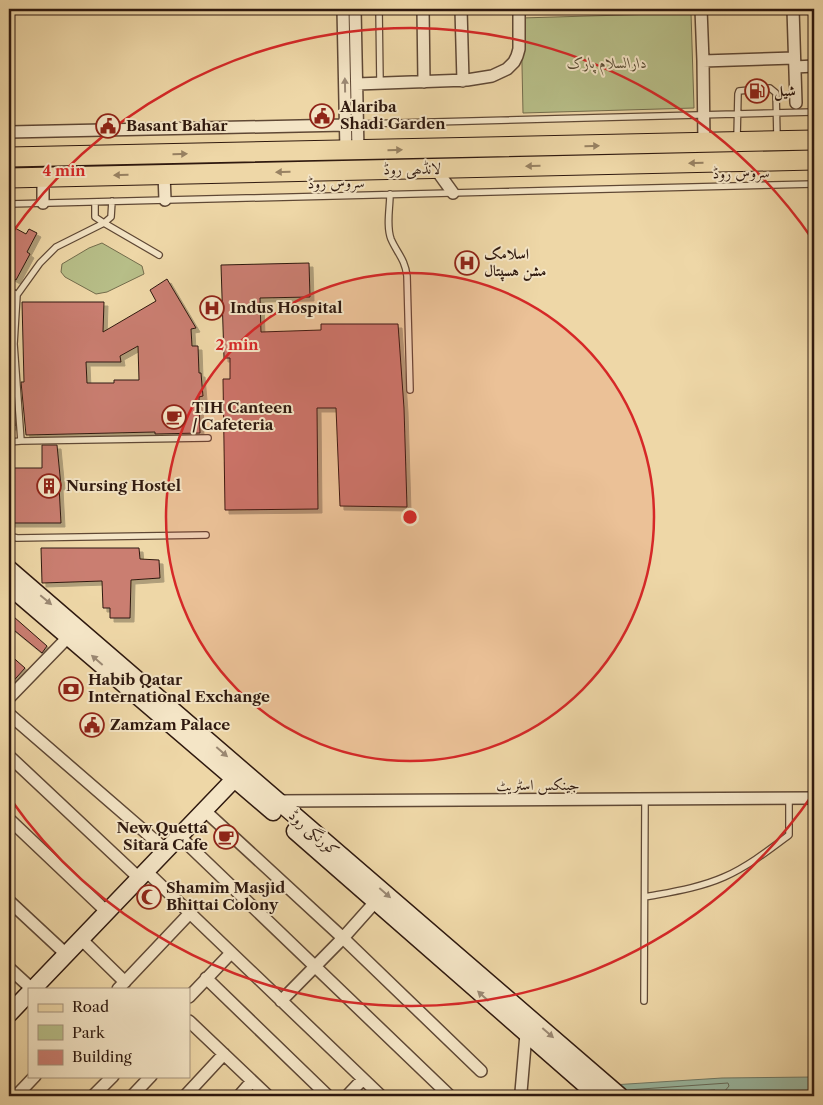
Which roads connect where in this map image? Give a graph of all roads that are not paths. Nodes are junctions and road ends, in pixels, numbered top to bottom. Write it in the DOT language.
graph roads {
  1 [pos="343,9"];
  2 [pos="355,9"];
  3 [pos="379,9"];
  4 [pos="423,9"];
  5 [pos="461,9"];
  6 [pos="519,9"];
  7 [pos="701,9"];
  8 [pos="793,9"];
  9 [pos="703,61"];
  10 [pos="795,62"];
  11 [pos="814,66"];
  12 [pos="463,80"];
  13 [pos="380,82"];
  14 [pos="424,82"];
  15 [pos="357,84"];
  16 [pos="796,103"];
  17 [pos="777,112"];
  18 [pos="814,112"];
  19 [pos="704,114"];
  20 [pos="738,114"];
  21 [pos="358,124"];
  22 [pos="346,125"];
  23 [pos="9,132"];
  24 [pos="814,140"];
  25 [pos="777,141"];
  26 [pos="737,142"];
  27 [pos="704,143"];
  28 [pos="352,151"];
  29 [pos="9,157"];
  30 [pos="814,160"];
  31 [pos="435,168"];
  32 [pos="164,174"];
  33 [pos="43,177"];
  34 [pos="9,178"];
  35 [pos="814,184"];
  36 [pos="453,193"];
  37 [pos="390,194"];
  38 [pos="165,200"];
  39 [pos="112,201"];
  40 [pos="95,202"];
  41 [pos="43,203"];
  42 [pos="9,204"];
  43 [pos="104,223"];
  44 [pos="159,256"];
  45 [pos="9,290"];
  46 [pos="9,295"];
  47 [pos="17,295"];
  48 [pos="12,317"];
  49 [pos="12,344"];
  50 [pos="12,360"];
  51 [pos="410,390"];
  52 [pos="208,438"];
  53 [pos="21,441"];
  54 [pos="9,442"];
  55 [pos="206,535"];
  56 [pos="9,536"];
  57 [pos="9,569"];
  58 [pos="9,586"];
  59 [pos="73,632"];
  60 [pos="9,698"];
  61 [pos="9,714"];
  62 [pos="9,756"];
  63 [pos="239,774"];
  64 [pos="789,798"];
  65 [pos="814,798"];
  66 [pos="645,799"];
  67 [pos="270,802"];
  68 [pos="204,810"];
  69 [pos="9,819"];
  70 [pos="179,836"];
  71 [pos="166,850"];
  72 [pos="142,874"];
  73 [pos="645,897"];
  74 [pos="9,901"];
  75 [pos="376,901"];
  76 [pos="107,912"];
  77 [pos="190,913"];
  78 [pos="343,938"];
  79 [pos="80,939"];
  80 [pos="231,953"];
  81 [pos="66,954"];
  82 [pos="316,966"];
  83 [pos="9,968"];
  84 [pos="206,978"];
  85 [pos="121,985"];
  86 [pos="31,988"];
  87 [pos="33,988"];
  88 [pos="28,994"];
  89 [pos="190,996"];
  90 [pos="281,1001"];
  91 [pos="644,1001"];
  92 [pos="9,1014"];
  93 [pos="514,1014"];
  94 [pos="191,1029"];
  95 [pos="526,1034"];
  96 [pos="224,1054"];
  97 [pos="481,1071"];
  98 [pos="33,1078"];
  99 [pos="111,1078"];
  100 [pos="149,1078"];
  101 [pos="363,1079"];
  102 [pos="252,1081"];
  103 [pos="594,1086"];
  104 [pos="16,1096"];
  105 [pos="94,1096"];
  106 [pos="132,1096"];
  107 [pos="185,1096"];
  108 [pos="239,1096"];
  109 [pos="268,1096"];
  110 [pos="328,1096"];
  111 [pos="347,1096"];
  112 [pos="381,1096"];
  113 [pos="450,1096"];
  114 [pos="519,1096"];
  115 [pos="620,1096"];
  22 -- 1 [label="street, one-way"];
  2 -- 15 [label="street"];
  3 -- 13 [label="lane"];
  4 -- 14 [label="street"];
  5 -- 12 [label="street"];
  6 -- 12 [label="street"];
  7 -- 9 [label="street"];
  8 -- 10 [label="street"];
  9 -- 10 [label="street"];
  9 -- 19 [label="street"];
  10 -- 11 [label="street"];
  10 -- 16 [label="street"];
  12 -- 14 [label="street"];
  13 -- 14 [label="street"];
  13 -- 15 [label="street"];
  15 -- 21 [label="street"];
  17 -- 18 [label="lane"];
  17 -- 20 [label="lane"];
  17 -- 20 [label="lane"];
  17 -- 25 [label="lane"];
  19 -- 20 [label="lane"];
  19 -- 21 [label="lane"];
  19 -- 27 [label="street"];
  20 -- 26 [label="lane"];
  21 -- 22 [label="lane"];
  21 -- 28 [label="street"];
  22 -- 23 [label="street"];
  22 -- 28 [label="street"];
  24 -- 25 [label="main road, لانڈھی روڈ"];
  25 -- 26 [label="main road, لانڈھی روڈ"];
  26 -- 27 [label="main road, لانڈھی روڈ"];
  28 -- 27 [label="main road, لانڈھی روڈ, one-way"];
  29 -- 28 [label="main road, لانڈھی روڈ, one-way"];
  30 -- 31 [label="main road, لانڈھی روڈ, one-way"];
  31 -- 32 [label="main road, لانڈھی روڈ, one-way"];
  31 -- 36 [label="street"];
  32 -- 33 [label="main road, لانڈھی روڈ, one-way"];
  32 -- 38 [label="street"];
  33 -- 34 [label="main road, لانڈھی روڈ"];
  33 -- 41 [label="street"];
  35 -- 36 [label="lane, سروس روڈ"];
  36 -- 37 [label="lane, سروس روڈ"];
  37 -- 38 [label="lane, سروس روڈ"];
  37 -- 51 [label="lane"];
  38 -- 39 [label="lane, سروس روڈ"];
  39 -- 40 [label="lane, سروس روڈ"];
  39 -- 43 [label="lane"];
  40 -- 41 [label="lane, سروس روڈ"];
  40 -- 43 [label="lane"];
  41 -- 42 [label="lane, سروس روڈ"];
  43 -- 44 [label="lane"];
  43 -- 47 [label="lane"];
  45 -- 47 [label="lane"];
  46 -- 47 [label="lane"];
  47 -- 48 [label="lane"];
  48 -- 49 [label="lane"];
  49 -- 50 [label="lane"];
  50 -- 53 [label="lane"];
  52 -- 53 [label="lane"];
  53 -- 54 [label="lane"];
  55 -- 56 [label="lane"];
  57 -- 59 [label="main road, کورنگی روڈ, one-way"];
  58 -- 59 [label="main road, کورنگی روڈ"];
  59 -- 60 [label="street"];
  59 -- 63 [label="main road, کورنگی روڈ"];
  61 -- 71 [label="street"];
  62 -- 72 [label="street"];
  63 -- 67 [label="main road, کورنگی روڈ"];
  63 -- 68 [label="main road"];
  64 -- 65 [label="street, جینکس اسٹریٹ"];
  64 -- 66 [label="street, جینکس اسٹریٹ"];
  64 -- 73 [label="lane"];
  66 -- 67 [label="street, جینکس اسٹریٹ"];
  66 -- 73 [label="lane"];
  67 -- 75 [label="main road, کورنگی روڈ"];
  67 -- 93 [label="main road, کورنگی روڈ, one-way"];
  68 -- 70 [label="main road"];
  68 -- 78 [label="street"];
  69 -- 76 [label="street"];
  70 -- 71 [label="main road"];
  70 -- 82 [label="street"];
  71 -- 72 [label="main road"];
  72 -- 76 [label="main road"];
  72 -- 77 [label="street"];
  73 -- 91 [label="lane"];
  74 -- 81 [label="street"];
  75 -- 78 [label="street"];
  93 -- 75 [label="main road, کورنگی روڈ, one-way"];
  76 -- 79 [label="main road"];
  77 -- 80 [label="street"];
  77 -- 85 [label="street"];
  78 -- 82 [label="street"];
  78 -- 97 [label="street"];
  79 -- 81 [label="main road"];
  79 -- 85 [label="street"];
  80 -- 84 [label="street"];
  80 -- 90 [label="street"];
  81 -- 87 [label="main road"];
  82 -- 90 [label="street"];
  82 -- 113 [label="street"];
  83 -- 86 [label="street"];
  84 -- 89 [label="street"];
  84 -- 110 [label="street"];
  88 -- 92 [label="main road"];
  90 -- 101 [label="street"];
  93 -- 95 [label="main road, کورنگی روڈ"];
  93 -- 103 [label="main road, کورنگی روڈ, one-way"];
  94 -- 96 [label="street"];
  95 -- 103 [label="main road, کورنگی روڈ"];
  95 -- 114 [label="street"];
  96 -- 102 [label="street"];
  96 -- 107 [label="street"];
  98 -- 104 [label="street"];
  99 -- 105 [label="street"];
  100 -- 106 [label="street"];
  101 -- 111 [label="street"];
  101 -- 112 [label="street"];
  102 -- 108 [label="street"];
  102 -- 109 [label="street"];
  103 -- 115 [label="main road, کورنگی روڈ"];
}
